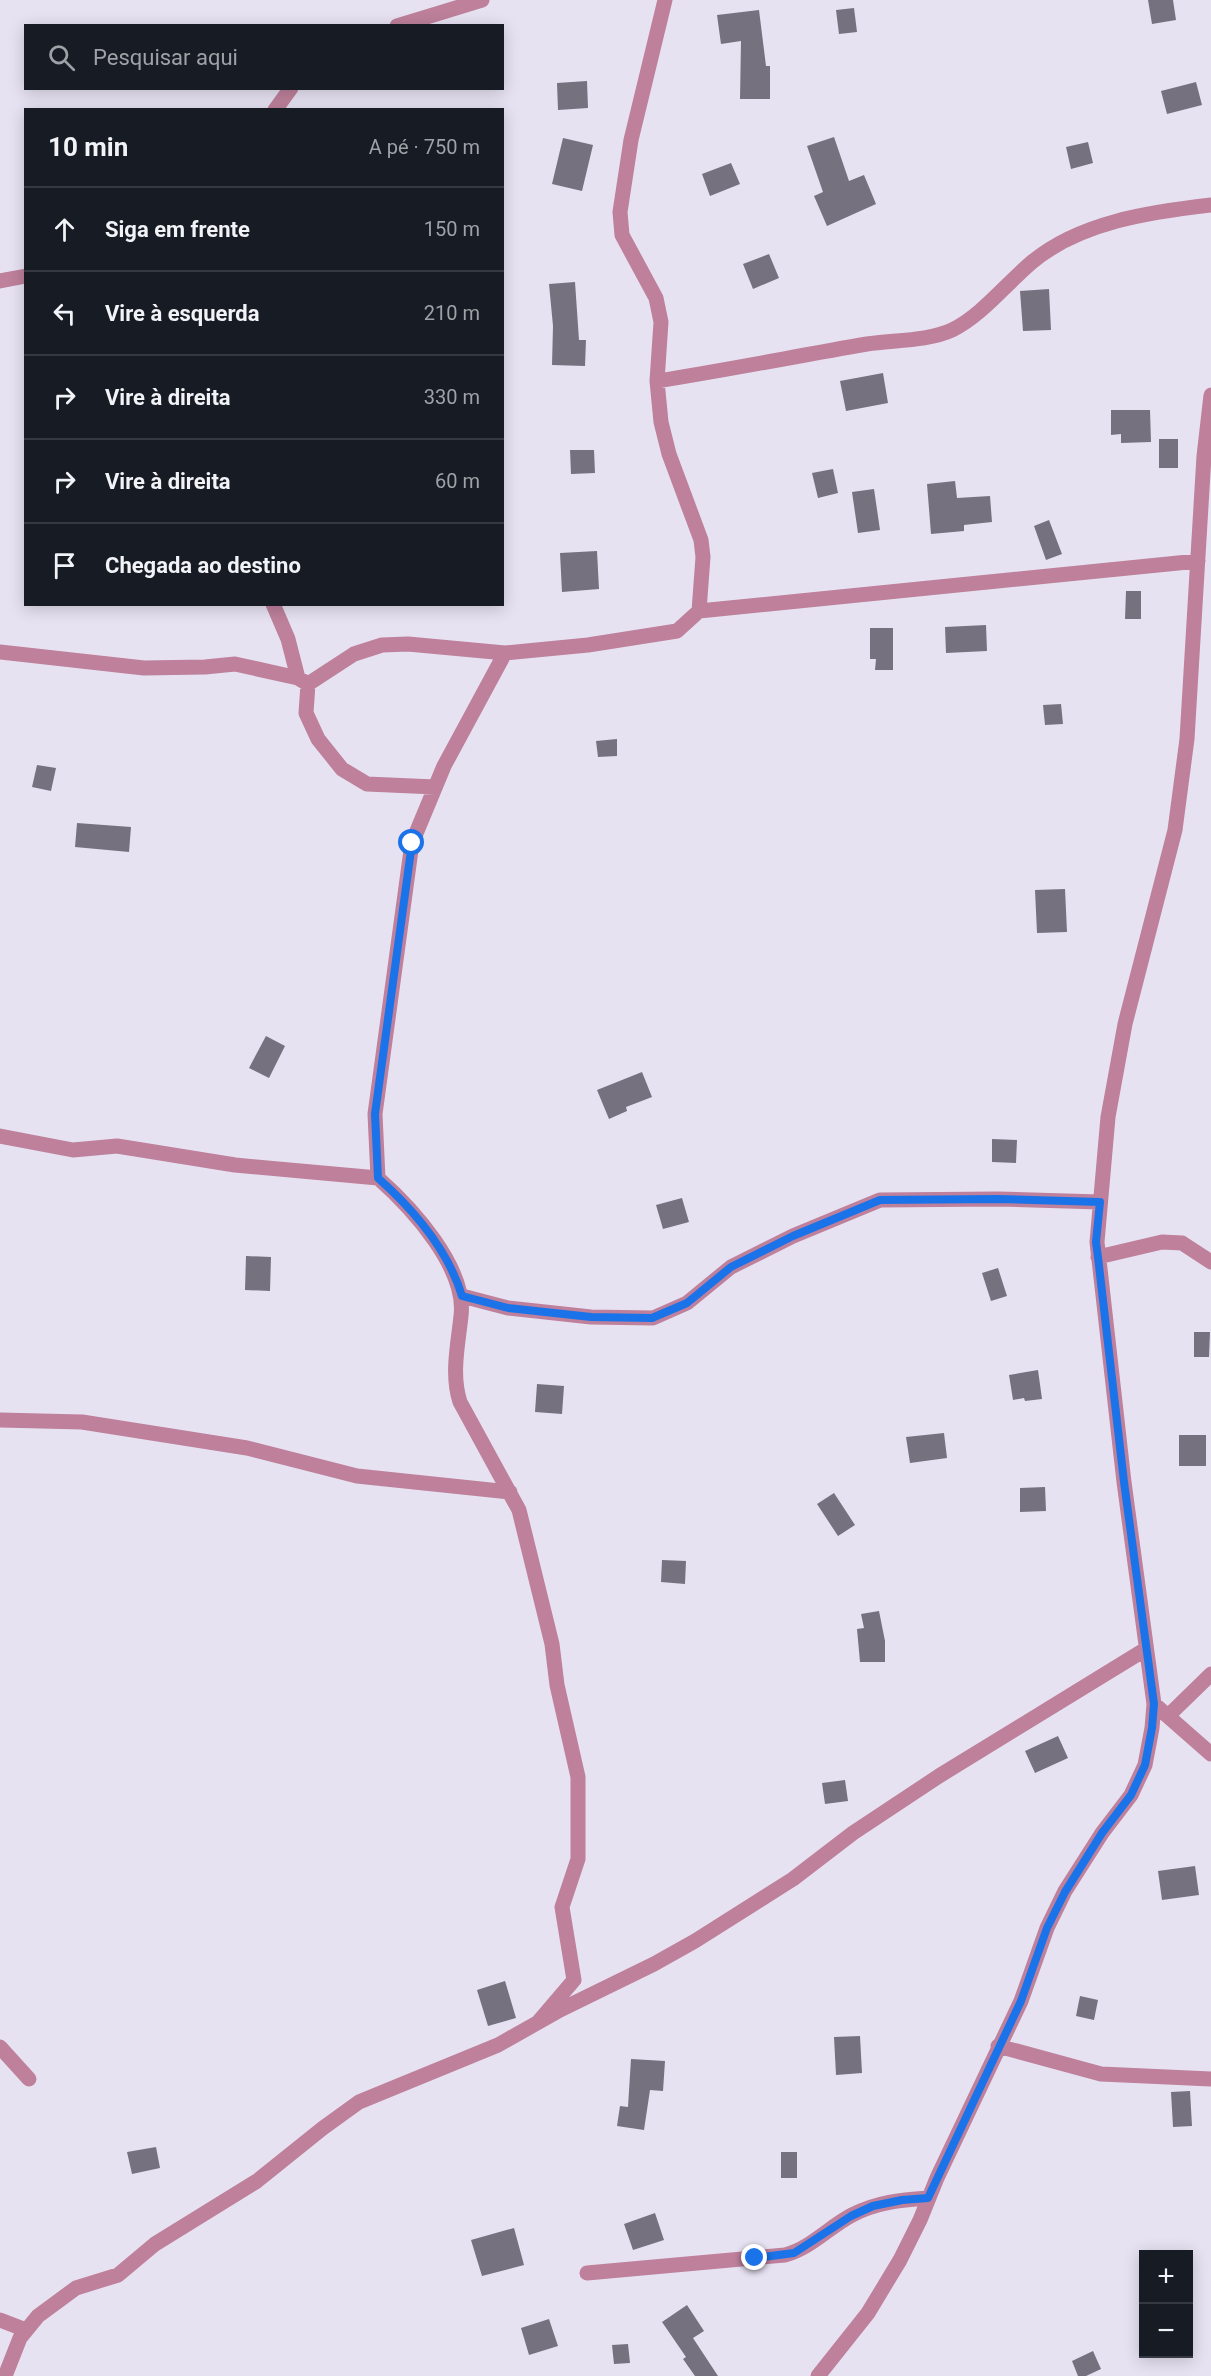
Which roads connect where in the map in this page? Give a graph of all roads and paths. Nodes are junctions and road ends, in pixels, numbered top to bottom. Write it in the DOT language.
graph roads {
  1 [pos="482,0"];
  2 [pos="665,0"];
  3 [pos="404,24"];
  4 [pos="290,90"];
  5 [pos="276,108"];
  6 [pos="1211,205"];
  7 [pos="24,276"];
  8 [pos="0,280"];
  9 [pos="657,381"];
  10 [pos="1211,395"];
  11 [pos="1204,456"];
  12 [pos="1211,471"];
  13 [pos="1198,561"];
  14 [pos="274,606"];
  15 [pos="699,611"];
  16 [pos="0,652"];
  17 [pos="505,653"];
  18 [pos="303,681"];
  19 [pos="435,787"];
  20 [pos="0,1136"];
  21 [pos="378,1178"];
  22 [pos="1100,1202"];
  23 [pos="1098,1257"];
  24 [pos="1211,1262"];
  25 [pos="462,1296"];
  26 [pos="0,1420"];
  27 [pos="510,1492"];
  28 [pos="1146,1649"];
  29 [pos="1211,1674"];
  30 [pos="1154,1704"];
  31 [pos="1168,1715"];
  32 [pos="1211,1754"];
  33 [pos="539,2021"];
  34 [pos="998,2046"];
  35 [pos="0,2047"];
  36 [pos="29,2079"];
  37 [pos="1211,2079"];
  38 [pos="928,2198"];
  39 [pos="588,2273"];
  40 [pos="0,2320"];
  41 [pos="26,2330"];
  42 [pos="4,2376"];
  43 [pos="819,2376"];
  1 -- 3 [label="street"];
  2 -- 9 [label="street"];
  4 -- 5 [label="street"];
  6 -- 9 [label="street"];
  7 -- 8 [label="street"];
  9 -- 15 [label="street"];
  10 -- 11 [label="street"];
  11 -- 12 [label="street"];
  11 -- 13 [label="street"];
  13 -- 15 [label="street"];
  13 -- 22 [label="street"];
  14 -- 18 [label="street"];
  15 -- 17 [label="street"];
  16 -- 18 [label="street"];
  17 -- 18 [label="street"];
  17 -- 19 [label="street"];
  18 -- 19 [label="street"];
  19 -- 21 [label="street"];
  20 -- 21 [label="street"];
  21 -- 25 [label="street"];
  22 -- 23 [label="street"];
  22 -- 25 [label="street"];
  23 -- 24 [label="street"];
  23 -- 28 [label="street"];
  25 -- 27 [label="street"];
  26 -- 27 [label="street"];
  27 -- 33 [label="street"];
  28 -- 30 [label="street"];
  28 -- 33 [label="street"];
  29 -- 31 [label="street"];
  30 -- 31 [label="street"];
  30 -- 34 [label="street"];
  31 -- 32 [label="street"];
  33 -- 41 [label="street"];
  34 -- 37 [label="street"];
  34 -- 38 [label="street"];
  35 -- 36 [label="street"];
  38 -- 39 [label="street"];
  38 -- 43 [label="street"];
  40 -- 41 [label="street"];
  41 -- 42 [label="street"];
}
